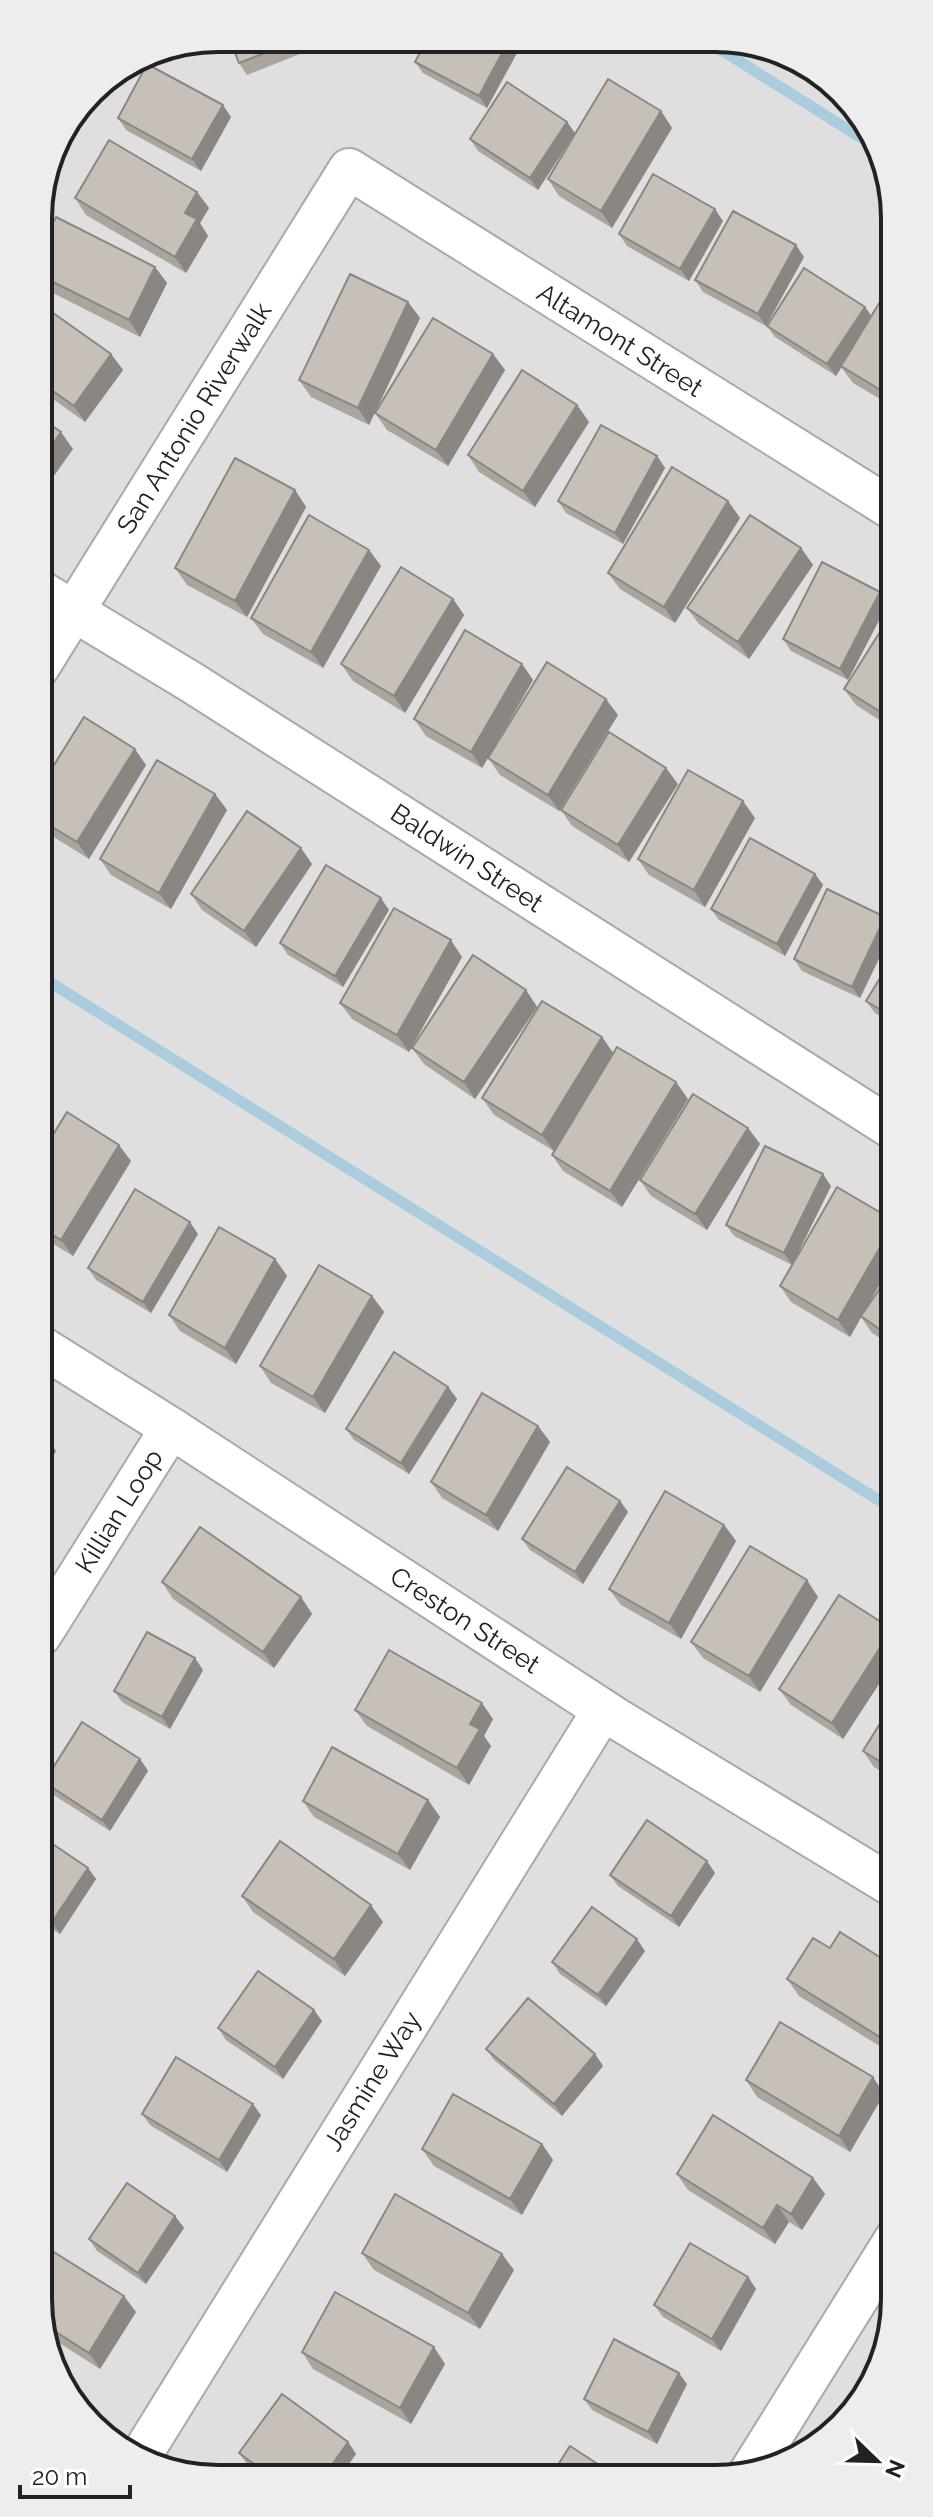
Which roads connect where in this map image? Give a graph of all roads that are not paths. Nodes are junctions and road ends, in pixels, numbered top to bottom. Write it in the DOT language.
graph roads {
  1 [pos="349,169"];
  2 [pos="881,502"];
  3 [pos="52,597"];
  4 [pos="74,610"];
  5 [pos="52,646"];
  6 [pos="881,1121"];
  7 [pos="52,1354"];
  8 [pos="171,1428"];
  9 [pos="52,1617"];
  10 [pos="603,1710"];
  11 [pos="881,1879"];
  12 [pos="881,2261"];
  13 [pos="145,2449"];
  14 [pos="758,2459"];
  1 -- 2 [label="street, Altamont Street"];
  1 -- 4 [label="street, San Antonio Riverwalk"];
  3 -- 4 [label="street, Baldwin Street"];
  4 -- 5 [label="street, San Antonio Riverwalk"];
  4 -- 6 [label="street, Baldwin Street"];
  7 -- 8 [label="street, Creston Street"];
  8 -- 9 [label="street, Killian Loop"];
  8 -- 10 [label="street, Creston Street"];
  10 -- 11 [label="street, Creston Street"];
  10 -- 13 [label="street, Jasmine Way"];
  12 -- 14 [label="street"];
}
